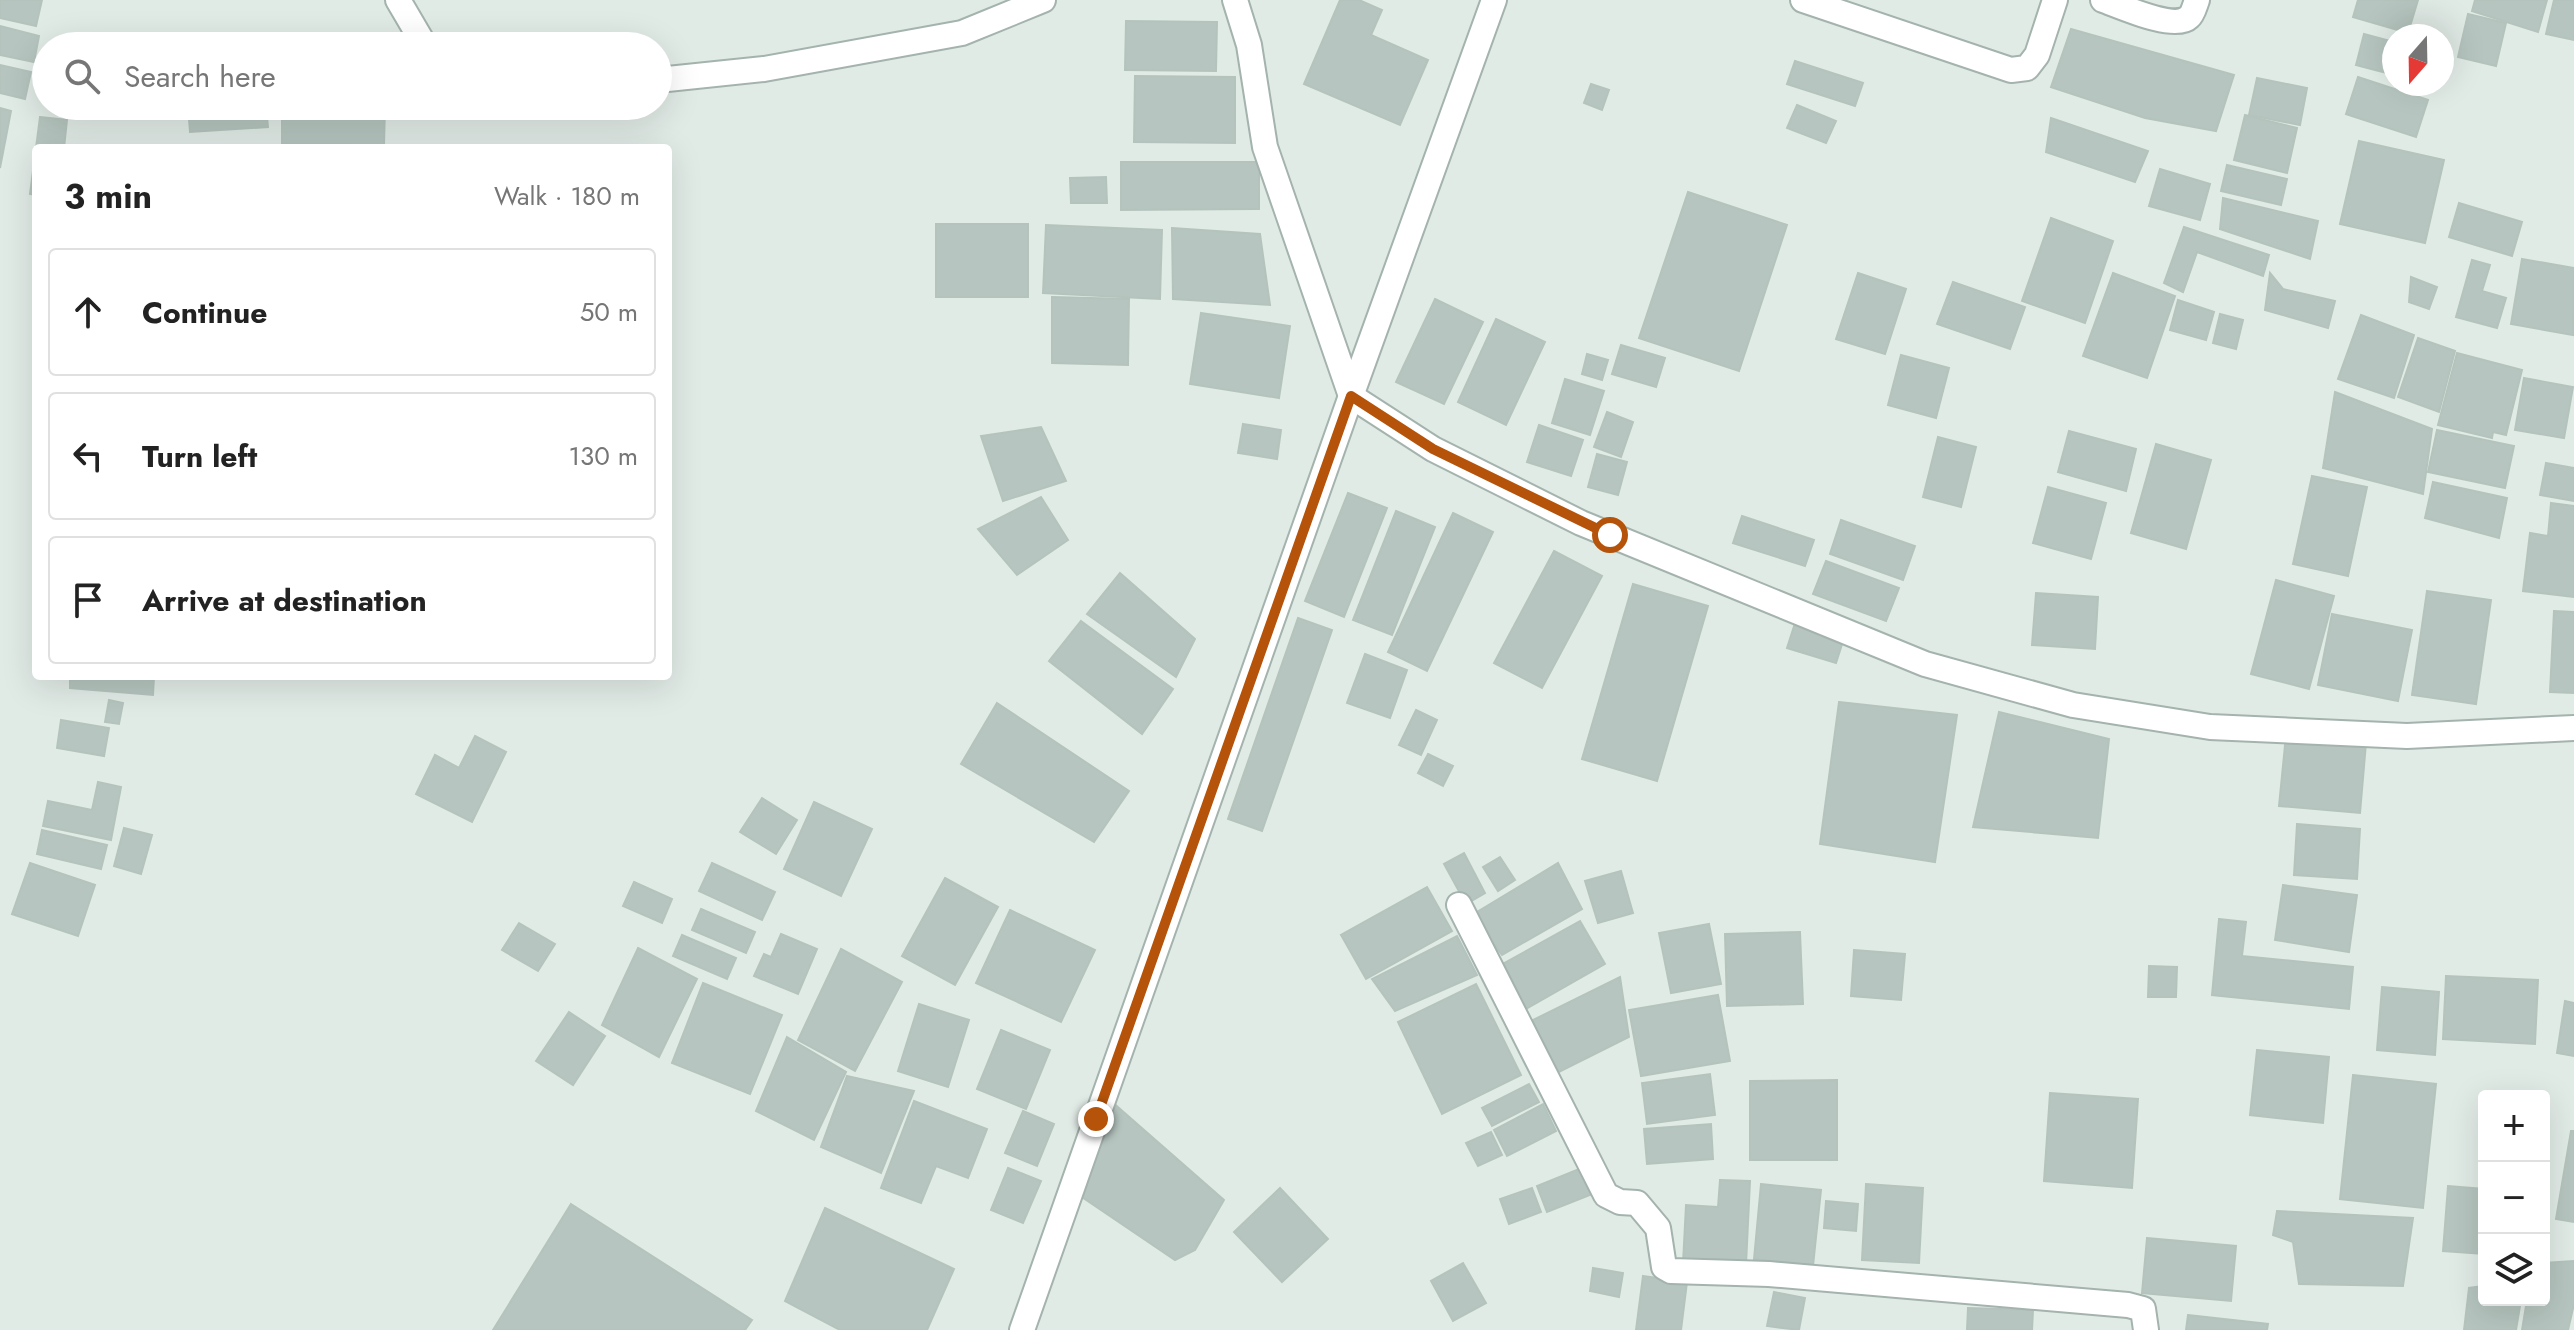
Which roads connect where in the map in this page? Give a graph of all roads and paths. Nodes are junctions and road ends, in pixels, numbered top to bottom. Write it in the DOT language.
graph roads {
  1 [pos="398,0"];
  2 [pos="1043,0"];
  3 [pos="1235,0"];
  4 [pos="1494,0"];
  5 [pos="1803,0"];
  6 [pos="2055,0"];
  7 [pos="2103,0"];
  8 [pos="2197,0"];
  9 [pos="417,32"];
  10 [pos="672,79"];
  11 [pos="1351,396"];
  12 [pos="2574,728"];
  13 [pos="1459,905"];
  14 [pos="1022,1330"];
  15 [pos="2146,1330"];
  1 -- 9 [label="street"];
  2 -- 10 [label="street"];
  3 -- 11 [label="street"];
  4 -- 11 [label="street"];
  5 -- 6 [label="street"];
  7 -- 8 [label="street"];
  11 -- 12 [label="street"];
  11 -- 14 [label="street"];
  13 -- 15 [label="street"];
}
